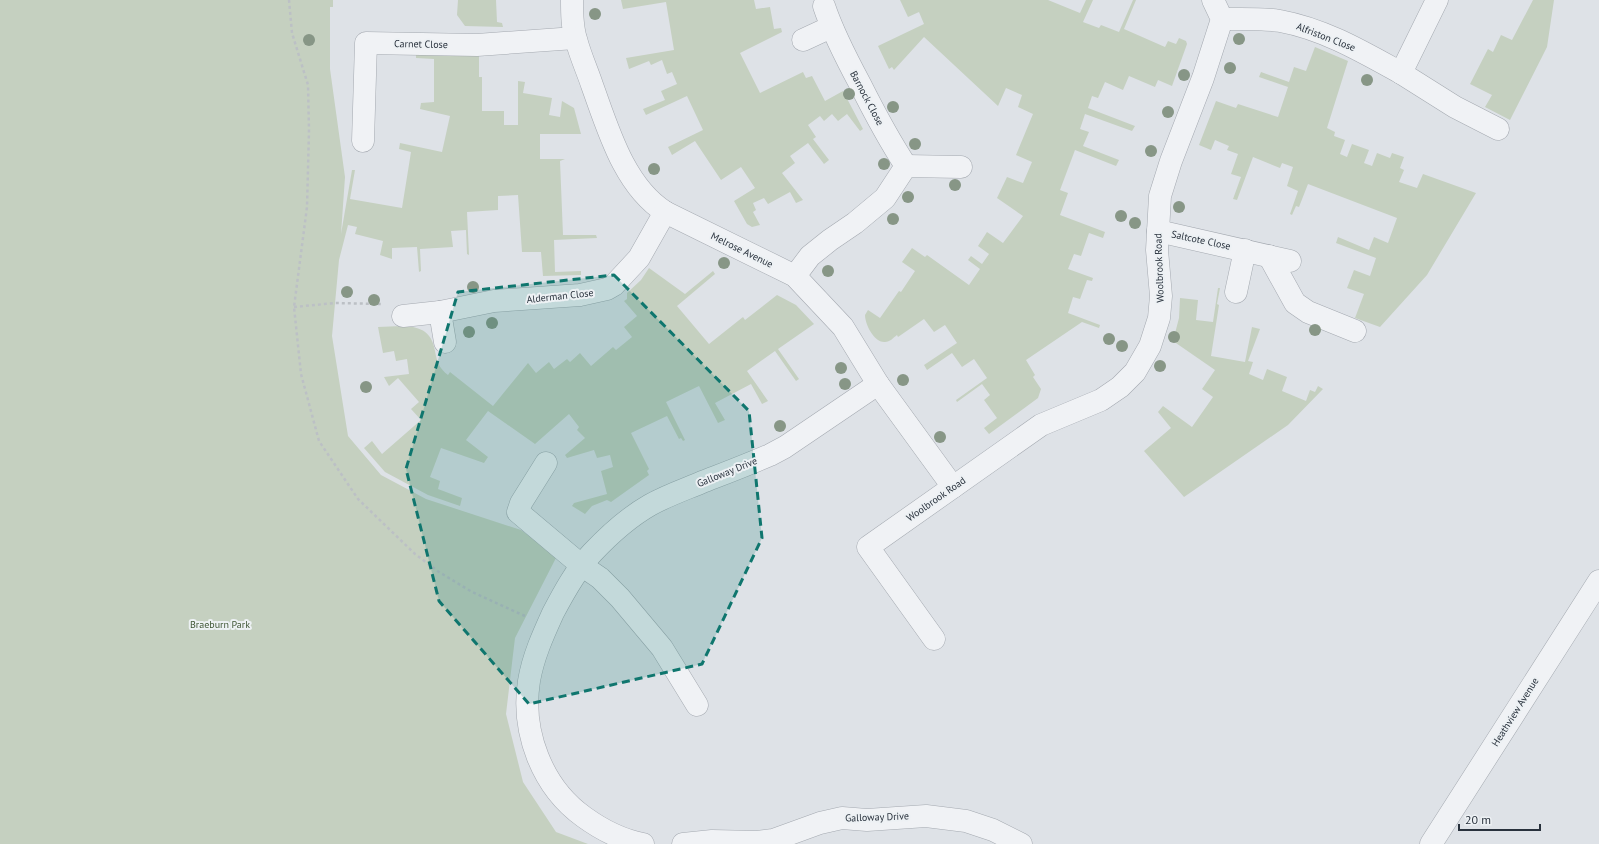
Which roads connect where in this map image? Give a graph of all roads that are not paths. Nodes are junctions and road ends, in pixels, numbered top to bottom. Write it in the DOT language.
graph roads {
  1 [pos="572,0"];
  2 [pos="1437,0"];
  3 [pos="824,6"];
  4 [pos="1217,10"];
  5 [pos="831,27"];
  6 [pos="575,38"];
  7 [pos="803,40"];
  8 [pos="1402,73"];
  9 [pos="1498,129"];
  10 [pos="363,141"];
  11 [pos="906,166"];
  12 [pos="961,167"];
  13 [pos="665,212"];
  14 [pos="1158,230"];
  15 [pos="1245,250"];
  16 [pos="1269,256"];
  17 [pos="1290,261"];
  18 [pos="795,276"];
  19 [pos="1236,292"];
  20 [pos="440,312"];
  21 [pos="404,316"];
  22 [pos="1355,331"];
  23 [pos="445,342"];
  24 [pos="878,384"];
  25 [pos="546,463"];
  26 [pos="953,487"];
  27 [pos="581,565"];
  28 [pos="1599,581"];
  29 [pos="934,639"];
  30 [pos="697,705"];
  31 [pos="643,844"];
  32 [pos="683,844"];
  33 [pos="1021,844"];
  34 [pos="1431,844"];
  1 -- 6 [label="street, Melrose Avenue"];
  2 -- 8 [label="street"];
  3 -- 5 [label="street, Barnock Close"];
  4 -- 8 [label="street, Alfriston Close"];
  4 -- 14 [label="street, Woolbrook Road"];
  5 -- 7 [label="street"];
  5 -- 11 [label="street, Barnock Close"];
  6 -- 10 [label="street, Carnet Close"];
  6 -- 13 [label="street, Melrose Avenue"];
  8 -- 9 [label="street, Alfriston Close"];
  11 -- 12 [label="street"];
  11 -- 18 [label="street"];
  13 -- 18 [label="street, Melrose Avenue"];
  13 -- 20 [label="street, Alderman Close"];
  14 -- 15 [label="street, Saltcote Close"];
  14 -- 26 [label="street, Woolbrook Road"];
  15 -- 16 [label="street, Saltcote Close"];
  15 -- 19 [label="street"];
  16 -- 17 [label="street, Saltcote Close"];
  16 -- 22 [label="street"];
  18 -- 24 [label="street, Melrose Avenue"];
  20 -- 21 [label="street, Alderman Close"];
  20 -- 23 [label="street"];
  24 -- 26 [label="street, Melrose Avenue"];
  24 -- 27 [label="street, Galloway Drive"];
  25 -- 27 [label="street"];
  26 -- 29 [label="street, Woolbrook Road"];
  27 -- 30 [label="street"];
  27 -- 31 [label="street, Galloway Drive"];
  28 -- 34 [label="street, Heathview Avenue"];
  32 -- 33 [label="street, Galloway Drive"];
}
